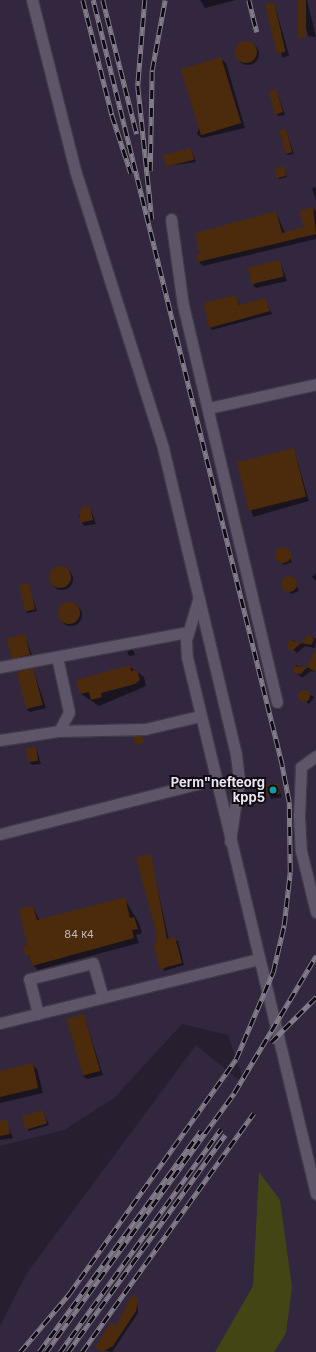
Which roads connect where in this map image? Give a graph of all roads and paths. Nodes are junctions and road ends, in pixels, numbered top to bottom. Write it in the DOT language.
graph roads {
  1 [pos="32,0"];
  2 [pos="171,219"];
  3 [pos="316,384"];
  4 [pos="209,408"];
  5 [pos="198,595"];
  6 [pos="187,632"];
  7 [pos="56,657"];
  8 [pos="0,667"];
  9 [pos="277,702"];
  10 [pos="200,716"];
  11 [pos="59,731"];
  12 [pos="0,740"];
  13 [pos="316,756"];
  14 [pos="200,783"];
  15 [pos="0,834"];
  16 [pos="230,841"];
  17 [pos="316,912"];
  18 [pos="258,959"];
  19 [pos="103,997"];
  20 [pos="38,1014"];
  21 [pos="0,1023"];
  22 [pos="316,1194"];
  1 -- 5 [label="street"];
  2 -- 4 [label="street"];
  3 -- 4 [label="street"];
  4 -- 9 [label="street"];
  5 -- 6 [label="street"];
  5 -- 16 [label="street"];
  6 -- 7 [label="street"];
  6 -- 10 [label="street"];
  7 -- 8 [label="street"];
  7 -- 11 [label="street"];
  10 -- 11 [label="street"];
  10 -- 16 [label="street"];
  11 -- 12 [label="street"];
  13 -- 17 [label="street"];
  14 -- 15 [label="street"];
  16 -- 18 [label="street"];
  18 -- 19 [label="street"];
  18 -- 22 [label="street"];
  19 -- 20 [label="street"];
  19 -- 20 [label="street"];
  20 -- 21 [label="street"];
}
